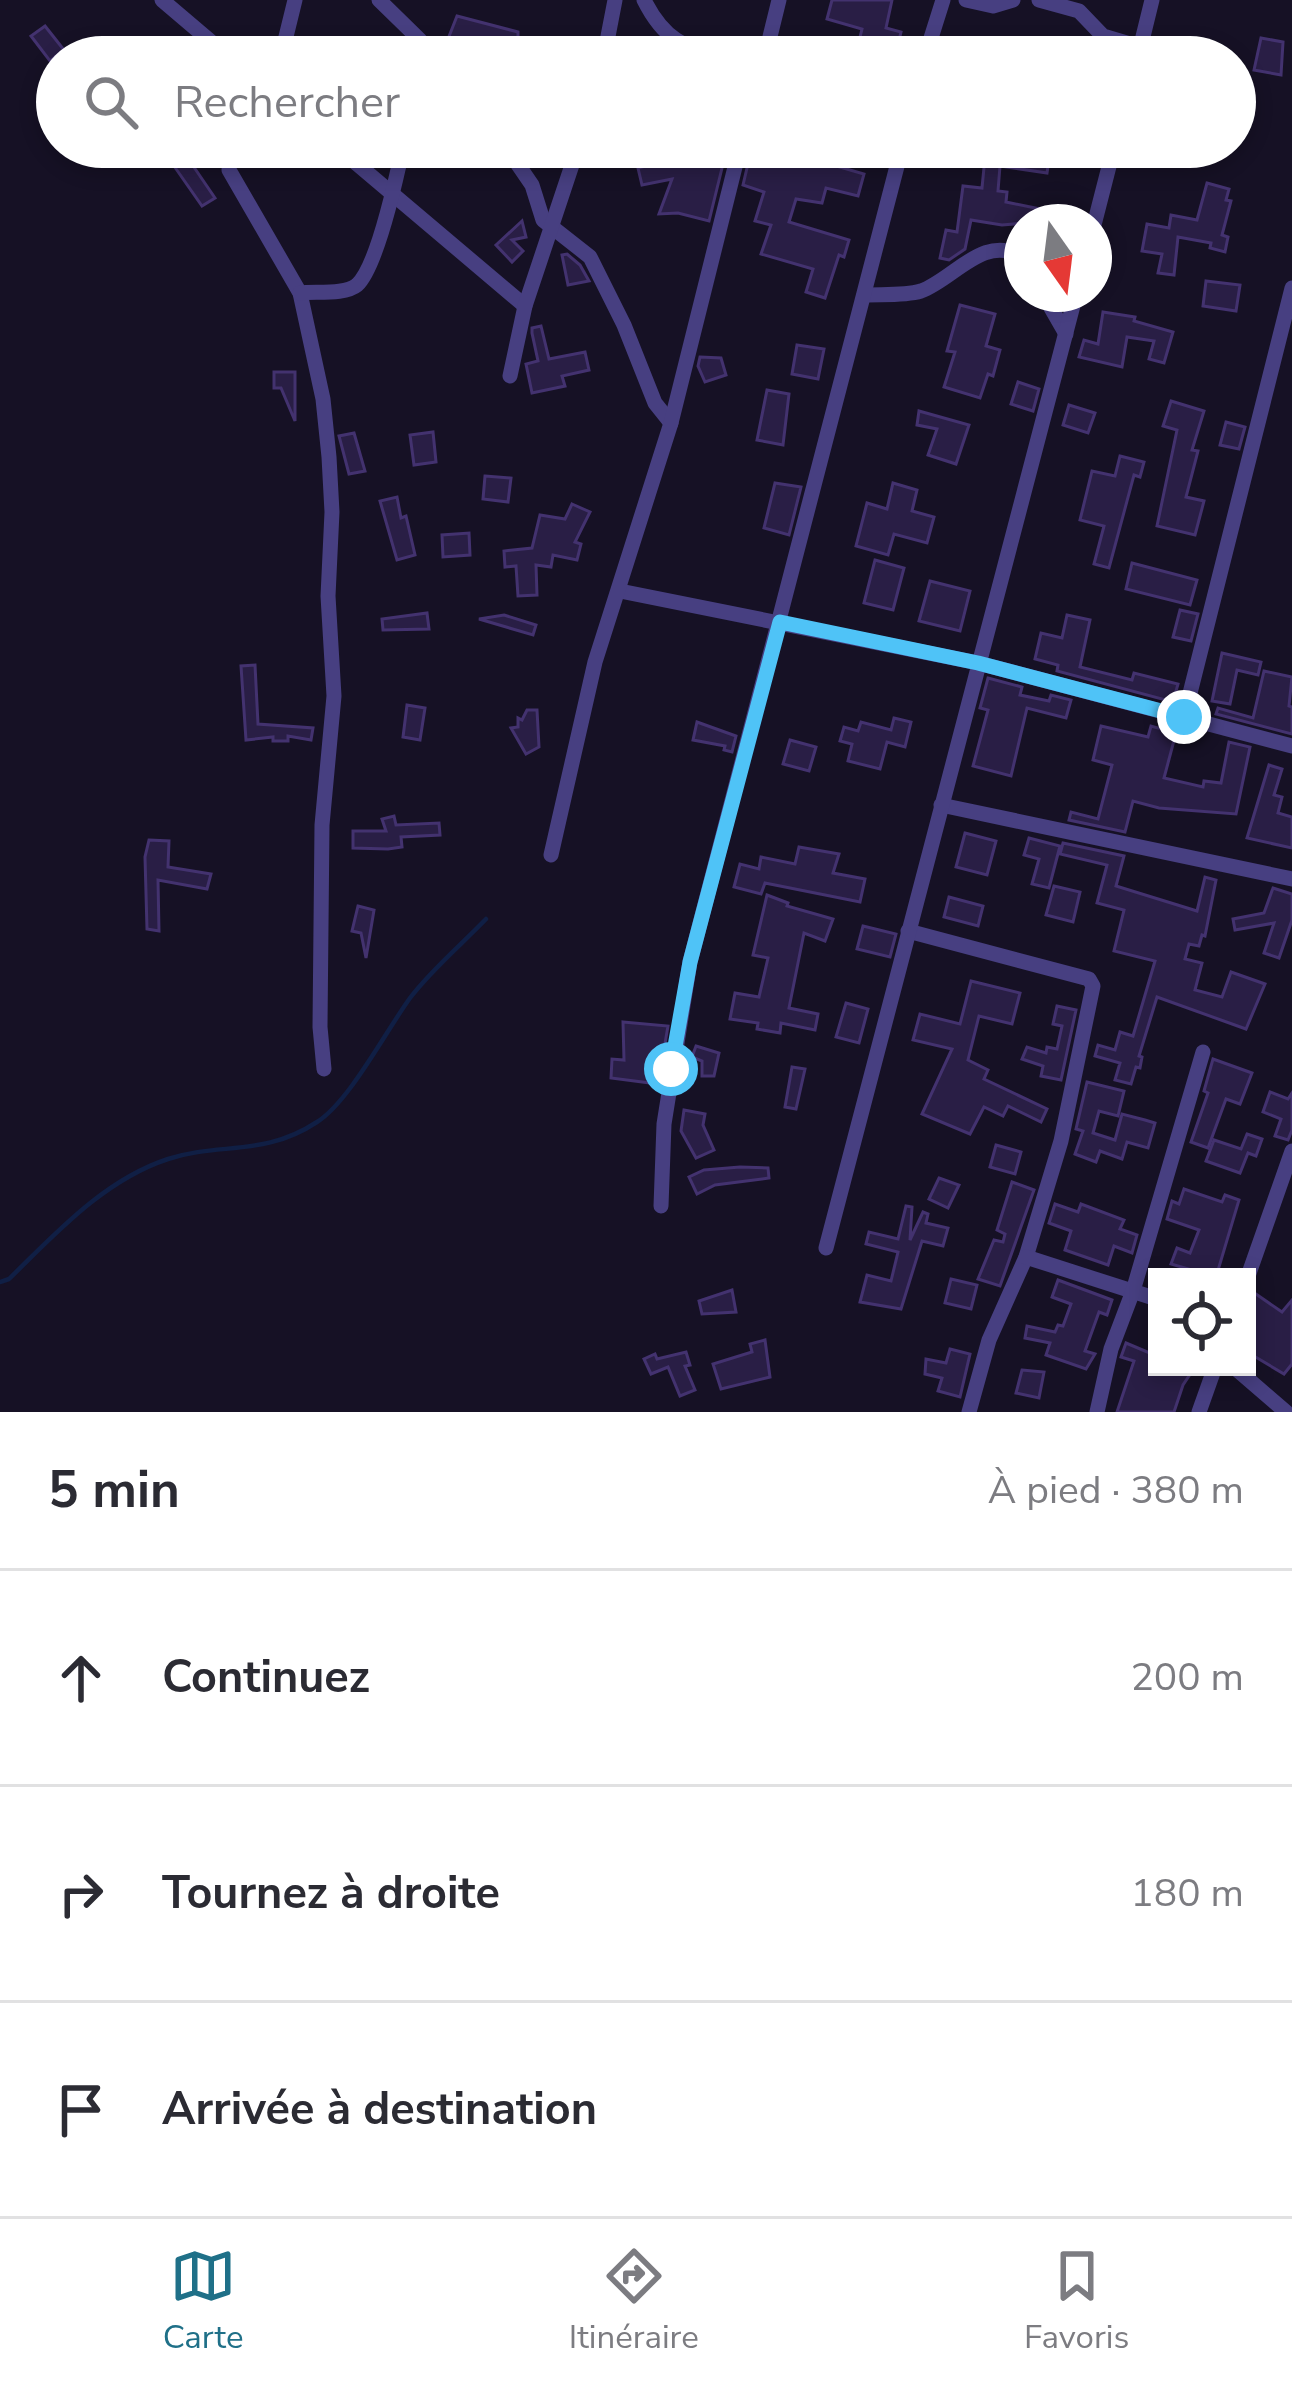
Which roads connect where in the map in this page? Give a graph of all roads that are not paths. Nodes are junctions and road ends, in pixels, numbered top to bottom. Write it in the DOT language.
graph roads {
  1 [pos="162,0"];
  2 [pos="295,0"];
  3 [pos="379,0"];
  4 [pos="615,0"];
  5 [pos="644,0"];
  6 [pos="778,0"];
  7 [pos="943,0"];
  8 [pos="966,0"];
  9 [pos="1013,0"];
  10 [pos="1040,0"];
  11 [pos="1152,0"];
  12 [pos="204,36"];
  13 [pos="286,36"];
  14 [pos="416,36"];
  15 [pos="608,36"];
  16 [pos="670,36"];
  17 [pos="770,36"];
  18 [pos="932,36"];
  19 [pos="1103,36"];
  20 [pos="1143,36"];
  21 [pos="229,168"];
  22 [pos="363,168"];
  23 [pos="398,168"];
  24 [pos="520,168"];
  25 [pos="571,168"];
  26 [pos="735,168"];
  27 [pos="897,168"];
  28 [pos="1109,168"];
  29 [pos="393,193"];
  30 [pos="1099,204"];
  31 [pos="551,227"];
  32 [pos="1004,251"];
  33 [pos="1292,288"];
  34 [pos="300,292"];
  35 [pos="864,296"];
  36 [pos="525,306"];
  37 [pos="1053,312"];
  38 [pos="1072,312"];
  39 [pos="1066,334"];
  40 [pos="510,376"];
  41 [pos="671,423"];
  42 [pos="620,591"];
  43 [pos="780,622"];
  44 [pos="978,663"];
  45 [pos="1184,717"];
  46 [pos="1292,746"];
  47 [pos="941,805"];
  48 [pos="550,855"];
  49 [pos="1292,879"];
  50 [pos="908,932"];
  51 [pos="1203,1052"];
  52 [pos="324,1069"];
  53 [pos="1292,1151"];
  54 [pos="1286,1191"];
  55 [pos="662,1206"];
  56 [pos="826,1248"];
  57 [pos="1026,1257"];
  58 [pos="1252,1268"];
  59 [pos="1133,1291"];
  60 [pos="1148,1296"];
  61 [pos="1212,1376"];
  62 [pos="1244,1376"];
  63 [pos="969,1412"];
  64 [pos="1097,1412"];
  65 [pos="1199,1412"];
  66 [pos="1286,1412"];
  1 -- 12 [label="street"];
  2 -- 13 [label="street"];
  3 -- 14 [label="street"];
  4 -- 15 [label="street"];
  5 -- 16 [label="street"];
  6 -- 17 [label="street"];
  7 -- 18 [label="street"];
  8 -- 9 [label="street"];
  10 -- 19 [label="street"];
  11 -- 20 [label="street"];
  21 -- 34 [label="street"];
  22 -- 29 [label="street"];
  23 -- 29 [label="street"];
  24 -- 31 [label="street"];
  25 -- 31 [label="street"];
  26 -- 41 [label="street"];
  27 -- 35 [label="street"];
  28 -- 30 [label="street"];
  29 -- 34 [label="street"];
  29 -- 36 [label="street"];
  31 -- 36 [label="street"];
  31 -- 41 [label="street"];
  32 -- 35 [label="street"];
  33 -- 45 [label="street"];
  34 -- 52 [label="street"];
  35 -- 43 [label="street"];
  36 -- 40 [label="street"];
  37 -- 39 [label="street"];
  38 -- 39 [label="street"];
  39 -- 44 [label="street"];
  41 -- 42 [label="street"];
  42 -- 43 [label="street"];
  42 -- 48 [label="street"];
  43 -- 44 [label="street"];
  43 -- 55 [label="street"];
  44 -- 45 [label="street"];
  44 -- 47 [label="street"];
  45 -- 46 [label="street"];
  47 -- 49 [label="street"];
  47 -- 50 [label="street"];
  50 -- 56 [label="street"];
  50 -- 57 [label="street"];
  51 -- 59 [label="street"];
  53 -- 54 [label="street"];
  54 -- 58 [label="street"];
  57 -- 59 [label="street"];
  57 -- 63 [label="street"];
  59 -- 60 [label="street"];
  59 -- 64 [label="street"];
  61 -- 65 [label="street"];
  62 -- 66 [label="street"];
}
